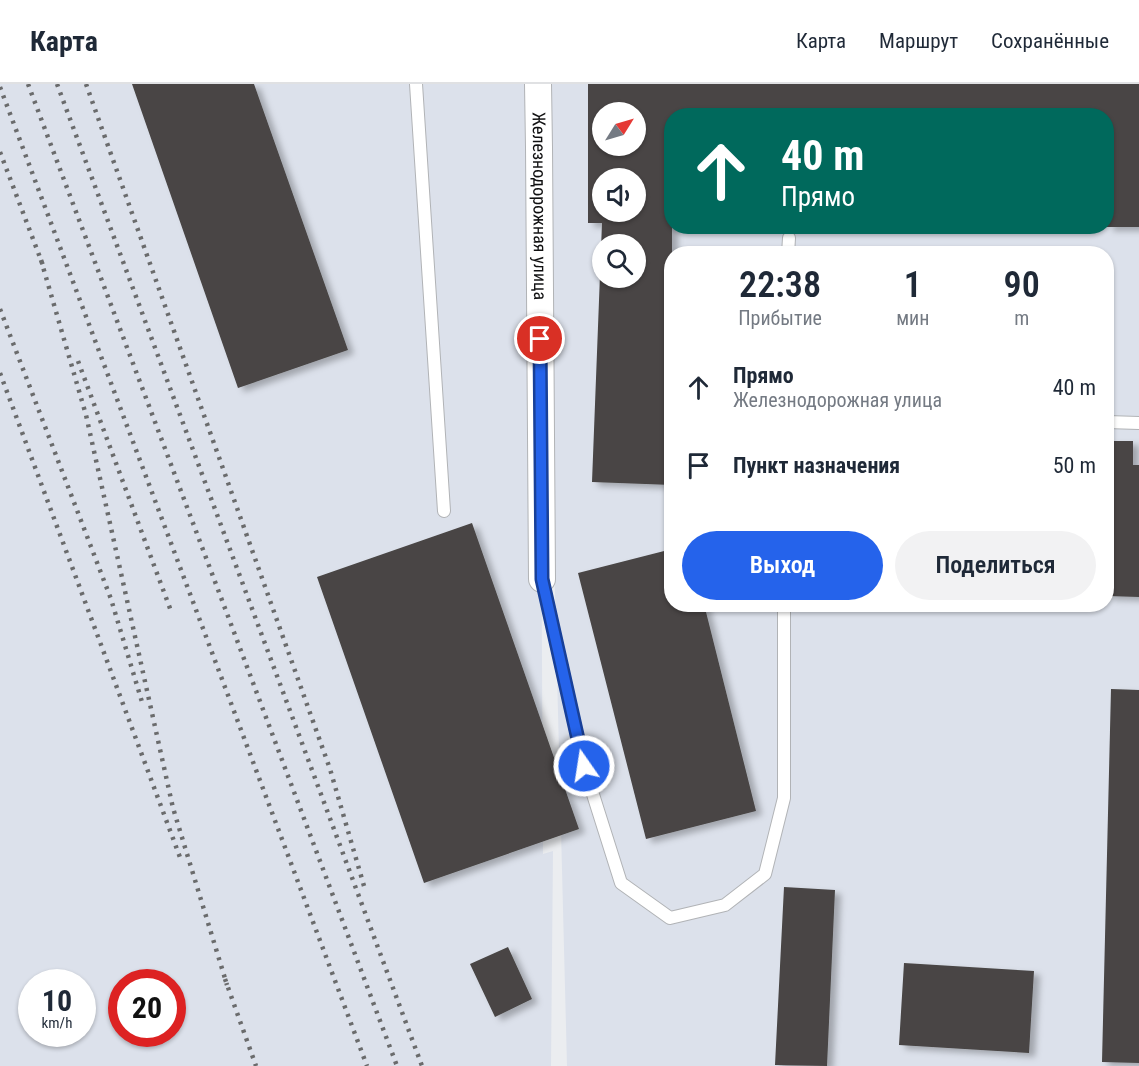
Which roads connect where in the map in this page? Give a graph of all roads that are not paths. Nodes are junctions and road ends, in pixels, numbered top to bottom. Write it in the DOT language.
graph roads {
  1 [pos="416,84"];
  2 [pos="538,84"];
  3 [pos="789,238"];
  4 [pos="788,246"];
  5 [pos="1114,422"];
  6 [pos="1139,423"];
  7 [pos="444,511"];
  8 [pos="542,579"];
  9 [pos="784,612"];
  1 -- 7 [label="lane"];
  2 -- 8 [label="street, Железнодорожная улица"];
  3 -- 4 [label="lane"];
  5 -- 6 [label="lane"];
  8 -- 9 [label="lane"];
}
